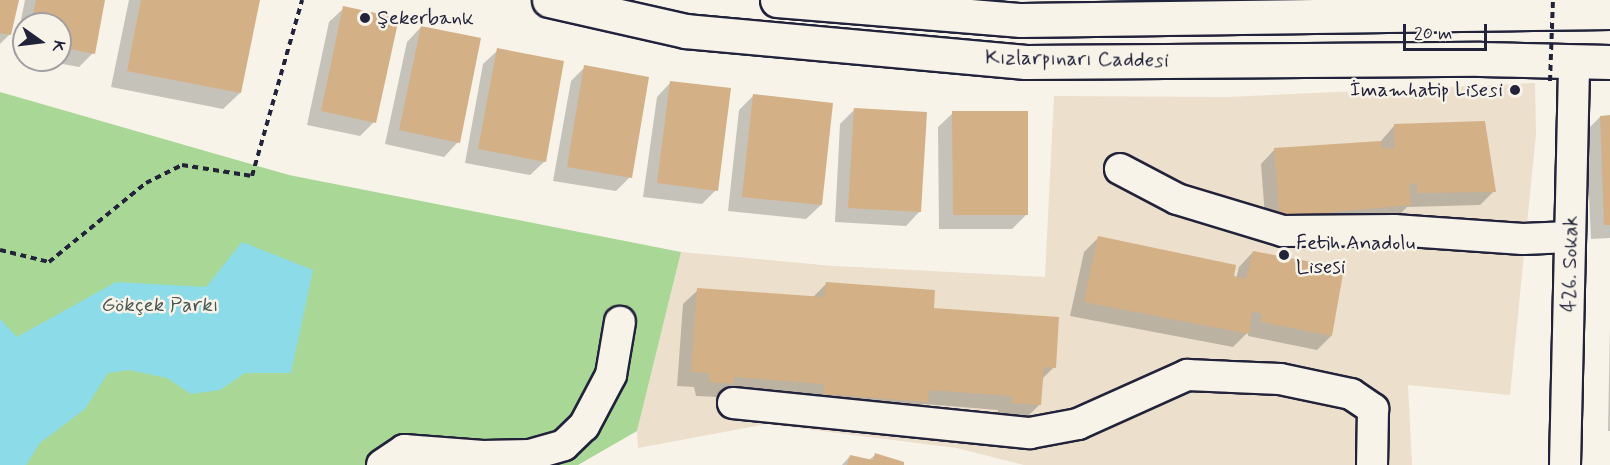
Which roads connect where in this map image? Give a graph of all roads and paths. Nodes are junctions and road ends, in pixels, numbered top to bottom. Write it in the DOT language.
graph roads {
  1 [pos="302,0"];
  2 [pos="549,0"];
  3 [pos="777,0"];
  4 [pos="1580,6"];
  5 [pos="1610,62"];
  6 [pos="1562,72"];
  7 [pos="1120,169"];
  8 [pos="1570,237"];
  9 [pos="0,250"];
  10 [pos="620,322"];
  11 [pos="733,403"];
  12 [pos="382,465"];
  13 [pos="1372,465"];
  14 [pos="1565,465"];
  1 -- 9 [label="path"];
  2 -- 6 [label="main road, Kızlarpınarı Caddesi"];
  3 -- 4 [label="main road, Kızlarpınarı Caddesi"];
  4 -- 6 [label="path, bridge"];
  5 -- 6 [label="main road, Kızlarpınarı Caddesi"];
  6 -- 8 [label="street, 426. Sokak"];
  7 -- 8 [label="street"];
  8 -- 14 [label="street, 426. Sokak"];
  10 -- 12 [label="street"];
  11 -- 13 [label="street"];
}
